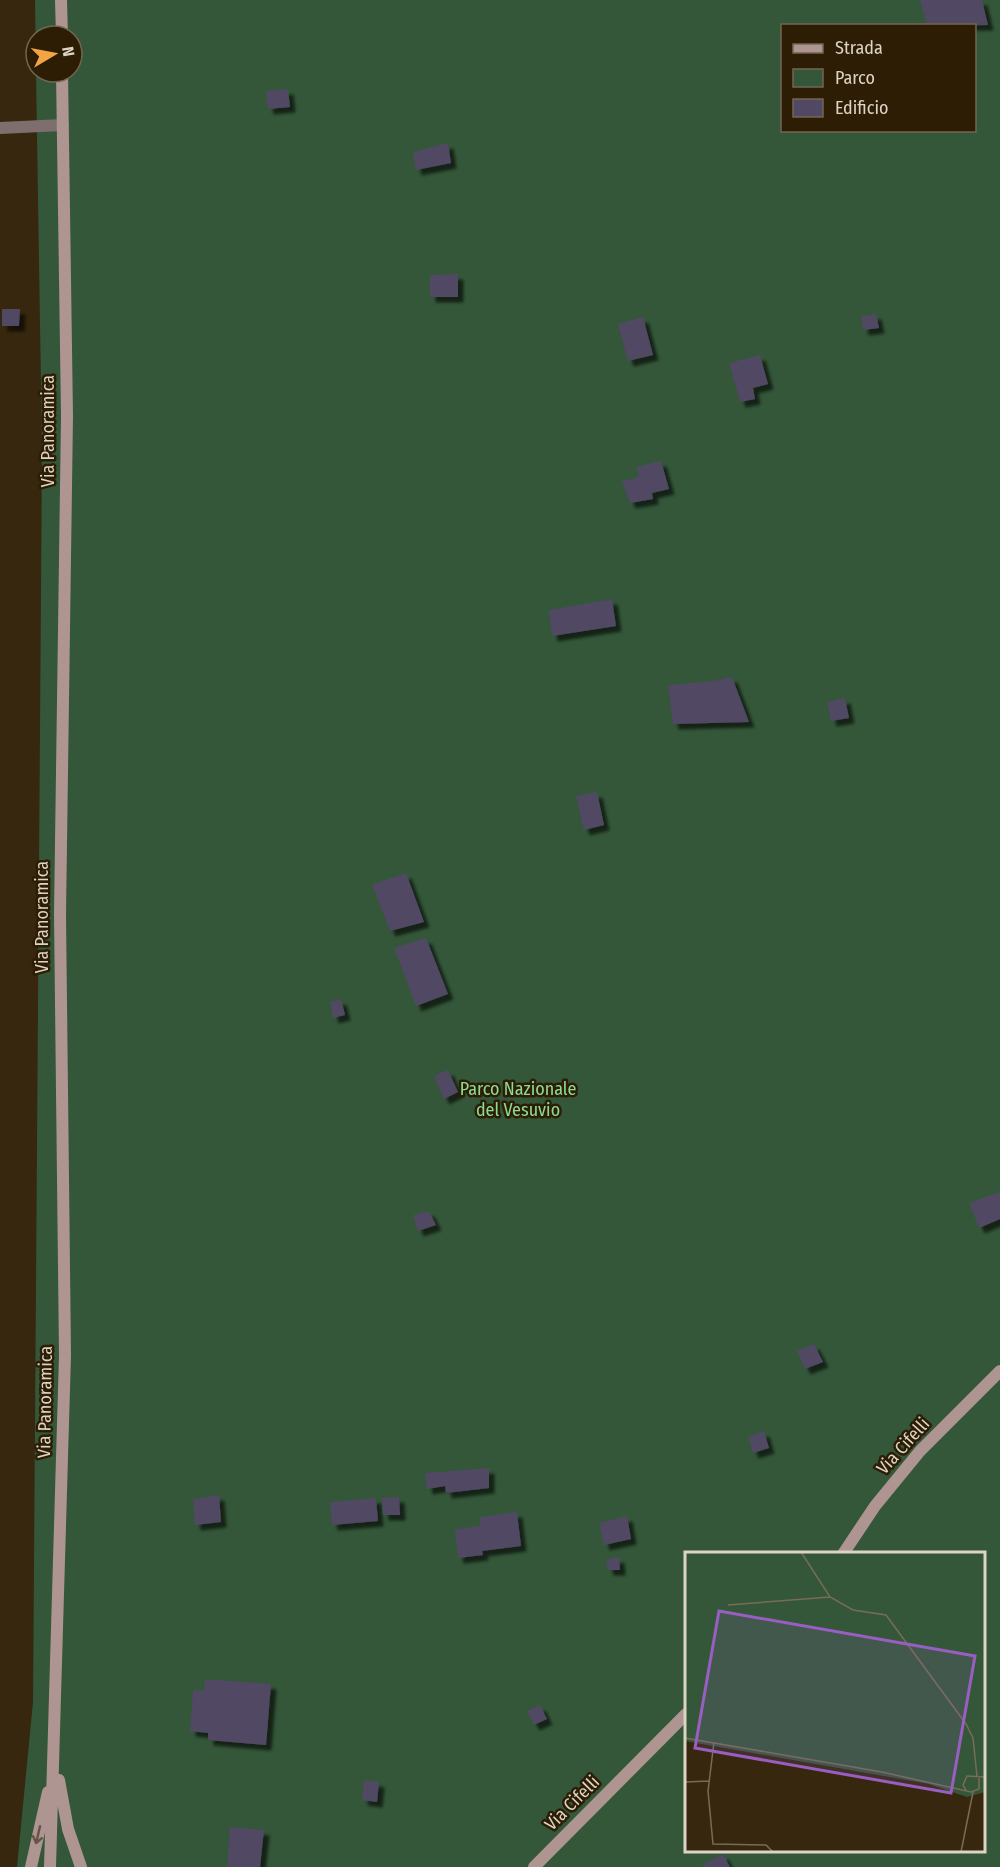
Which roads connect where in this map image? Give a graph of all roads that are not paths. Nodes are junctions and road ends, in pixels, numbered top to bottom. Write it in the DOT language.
graph roads {
  1 [pos="61,0"];
  2 [pos="62,24"];
  3 [pos="62,84"];
  4 [pos="63,125"];
  5 [pos="0,128"];
  6 [pos="1000,1371"];
  7 [pos="844,1552"];
  8 [pos="685,1716"];
  9 [pos="55,1761"];
  10 [pos="31,1867"];
  11 [pos="51,1867"];
  12 [pos="81,1867"];
  13 [pos="534,1867"];
  1 -- 2 [label="street"];
  3 -- 4 [label="street, Via Panoramica"];
  4 -- 5 [label="street"];
  4 -- 9 [label="street, Via Panoramica"];
  6 -- 7 [label="street, Via Cifelli"];
  8 -- 13 [label="street, Via Cifelli"];
  9 -- 10 [label="street, Via Panoramica, one-way"];
  9 -- 11 [label="street, Via Panoramica"];
  9 -- 12 [label="street, Via Panoramica"];
}
